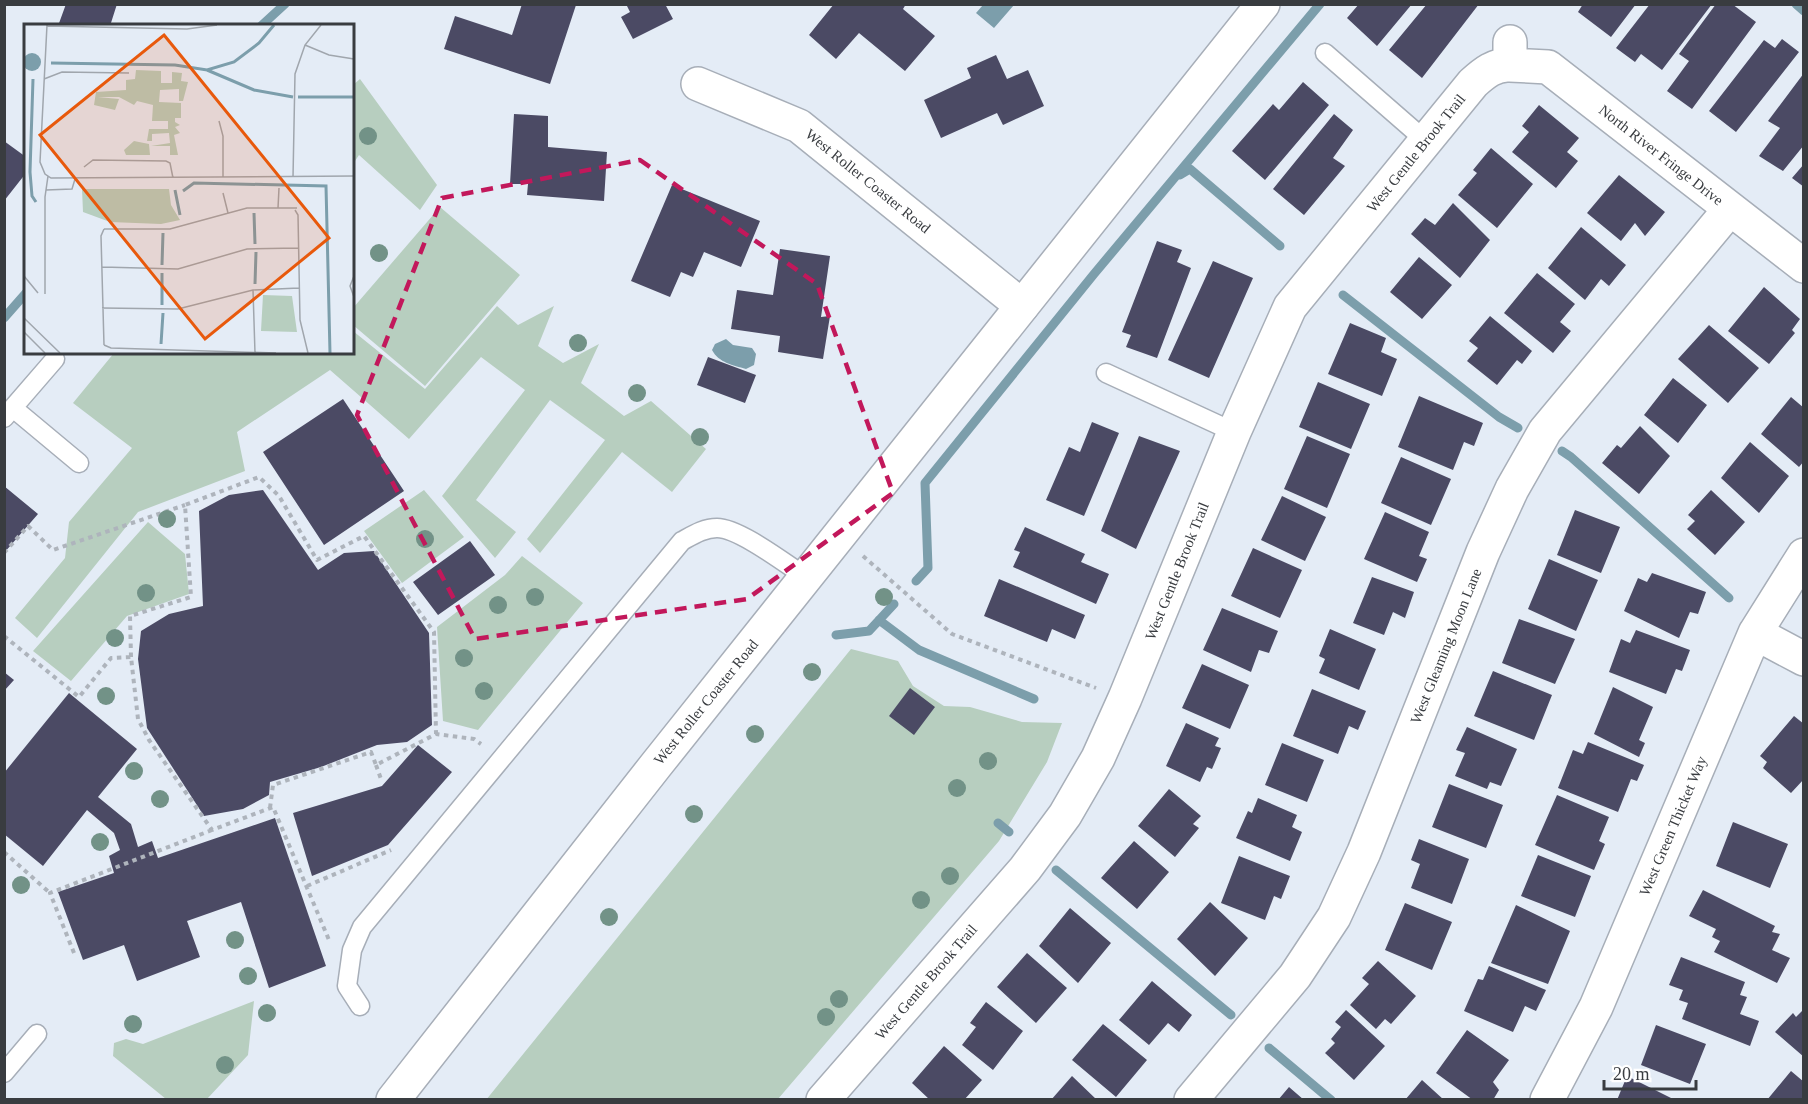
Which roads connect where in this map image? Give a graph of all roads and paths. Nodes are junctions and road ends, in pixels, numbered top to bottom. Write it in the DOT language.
graph roads {
  1 [pos="1263,4"];
  2 [pos="1325,53"];
  3 [pos="1510,53"];
  4 [pos="698,84"];
  5 [pos="1426,141"];
  6 [pos="1730,209"];
  7 [pos="1803,266"];
  8 [pos="1022,306"];
  9 [pos="55,359"];
  10 [pos="1106,373"];
  11 [pos="9,413"];
  12 [pos="1234,432"];
  13 [pos="79,463"];
  14 [pos="186,505"];
  15 [pos="856,550"];
  16 [pos="4,553"];
  17 [pos="1803,555"];
  18 [pos="806,577"];
  19 [pos="1755,633"];
  20 [pos="4,636"];
  21 [pos="131,657"];
  22 [pos="1803,659"];
  23 [pos="1125,698"];
  24 [pos="436,734"];
  25 [pos="481,744"];
  26 [pos="376,765"];
  27 [pos="381,779"];
  28 [pos="270,808"];
  29 [pos="212,830"];
  30 [pos="391,850"];
  31 [pos="4,852"];
  32 [pos="307,886"];
  33 [pos="50,893"];
  34 [pos="329,941"];
  35 [pos="74,953"];
  36 [pos="360,1006"];
  37 [pos="37,1034"];
  38 [pos="4,1073"];
  39 [pos="393,1100"];
  40 [pos="823,1100"];
  41 [pos="1191,1100"];
  42 [pos="1547,1100"];
  1 -- 8 [label="street, West Roller Coaster Road"];
  2 -- 5 [label="lane"];
  3 -- 5 [label="street, West Gentle Brook Trail"];
  3 -- 6 [label="street, North River Fringe Drive"];
  4 -- 8 [label="street, West Roller Coaster Road"];
  5 -- 12 [label="street, West Gentle Brook Trail"];
  6 -- 7 [label="street, North River Fringe Drive"];
  6 -- 41 [label="street, West Gleaming Moon Lane"];
  8 -- 18 [label="street, West Roller Coaster Road"];
  9 -- 11 [label="lane"];
  10 -- 12 [label="lane"];
  11 -- 13 [label="lane"];
  12 -- 23 [label="street, West Gentle Brook Trail"];
  14 -- 16 [label="path"];
  14 -- 21 [label="path"];
  14 -- 24 [label="path"];
  15 -- 23 [label="path"];
  17 -- 19 [label="street, West Green Thicket Way"];
  18 -- 36 [label="lane"];
  18 -- 39 [label="street, West Roller Coaster Road"];
  19 -- 22 [label="street"];
  19 -- 42 [label="street, West Green Thicket Way"];
  20 -- 21 [label="path"];
  21 -- 29 [label="path"];
  23 -- 40 [label="street, West Gentle Brook Trail"];
  24 -- 25 [label="path"];
  24 -- 26 [label="path"];
  26 -- 27 [label="path"];
  26 -- 28 [label="path"];
  28 -- 29 [label="path"];
  28 -- 32 [label="path"];
  29 -- 33 [label="path"];
  30 -- 32 [label="path"];
  31 -- 33 [label="path"];
  32 -- 34 [label="path"];
  33 -- 35 [label="path"];
  37 -- 38 [label="lane"];
}
